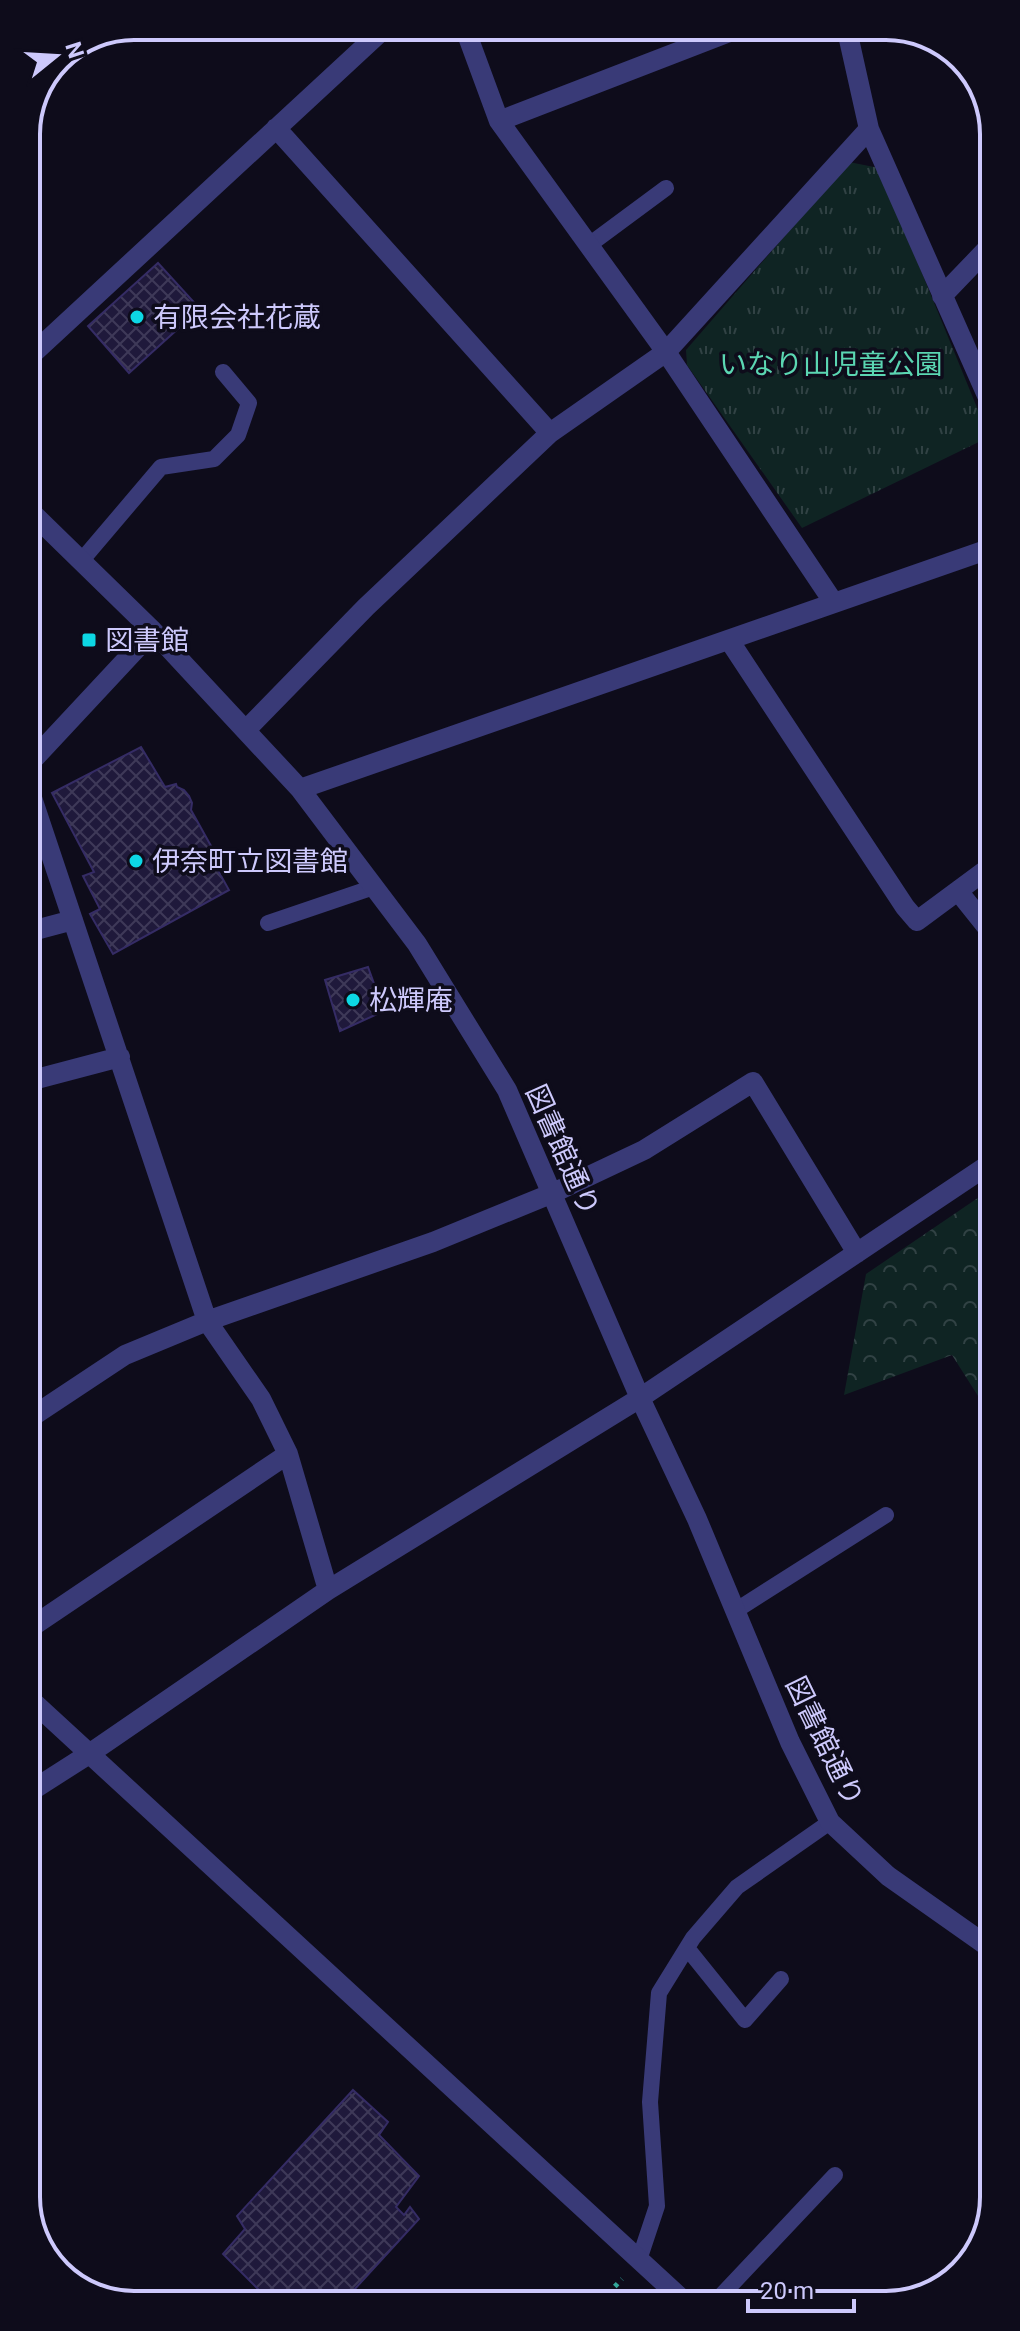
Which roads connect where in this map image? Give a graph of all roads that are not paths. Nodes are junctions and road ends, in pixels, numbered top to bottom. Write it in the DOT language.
graph roads {
  1 [pos="372,40"];
  2 [pos="469,40"];
  3 [pos="709,40"];
  4 [pos="849,40"];
  5 [pos="499,121"];
  6 [pos="276,128"];
  7 [pos="869,129"];
  8 [pos="666,188"];
  9 [pos="589,245"];
  10 [pos="980,256"];
  11 [pos="942,296"];
  12 [pos="40,347"];
  13 [pos="666,352"];
  14 [pos="223,372"];
  15 [pos="980,380"];
  16 [pos="550,433"];
  17 [pos="40,520"];
  18 [pos="980,552"];
  19 [pos="82,560"];
  20 [pos="834,603"];
  21 [pos="153,631"];
  22 [pos="729,640"];
  23 [pos="246,730"];
  24 [pos="40,752"];
  25 [pos="300,789"];
  26 [pos="40,822"];
  27 [pos="980,874"];
  28 [pos="374,887"];
  29 [pos="958,891"];
  30 [pos="980,918"];
  31 [pos="73,920"];
  32 [pos="268,923"];
  33 [pos="40,929"];
  34 [pos="120,1057"];
  35 [pos="40,1078"];
  36 [pos="980,1170"];
  37 [pos="553,1193"];
  38 [pos="857,1253"];
  39 [pos="207,1321"];
  40 [pos="640,1398"];
  41 [pos="40,1411"];
  42 [pos="288,1454"];
  43 [pos="886,1515"];
  44 [pos="328,1590"];
  45 [pos="735,1611"];
  46 [pos="40,1621"];
  47 [pos="40,1708"];
  48 [pos="89,1754"];
  49 [pos="40,1785"];
  50 [pos="830,1822"];
  51 [pos="980,1941"];
  52 [pos="687,1948"];
  53 [pos="781,1979"];
  54 [pos="835,2175"];
  55 [pos="639,2260"];
  56 [pos="673,2291"];
  57 [pos="725,2291"];
  1 -- 6 [label="street"];
  2 -- 5 [label="street"];
  3 -- 5 [label="street"];
  4 -- 7 [label="street"];
  5 -- 9 [label="street"];
  6 -- 12 [label="street"];
  6 -- 16 [label="street"];
  7 -- 11 [label="street"];
  7 -- 13 [label="street"];
  8 -- 9 [label="lane"];
  9 -- 13 [label="street"];
  10 -- 11 [label="street"];
  11 -- 15 [label="street"];
  13 -- 16 [label="street"];
  13 -- 20 [label="street"];
  14 -- 19 [label="lane"];
  16 -- 23 [label="street"];
  17 -- 19 [label="street, 図書館通り"];
  18 -- 20 [label="street"];
  19 -- 21 [label="street, 図書館通り"];
  20 -- 22 [label="street"];
  21 -- 23 [label="street, 図書館通り"];
  21 -- 24 [label="street"];
  22 -- 25 [label="street"];
  22 -- 29 [label="street"];
  23 -- 25 [label="street, 図書館通り"];
  25 -- 28 [label="street, 図書館通り"];
  26 -- 31 [label="street"];
  27 -- 29 [label="street"];
  28 -- 32 [label="lane"];
  28 -- 37 [label="street, 図書館通り"];
  29 -- 30 [label="street"];
  31 -- 33 [label="street"];
  31 -- 34 [label="street"];
  34 -- 35 [label="street"];
  34 -- 39 [label="street"];
  36 -- 38 [label="street"];
  37 -- 38 [label="street"];
  37 -- 39 [label="street"];
  37 -- 40 [label="street, 図書館通り"];
  38 -- 40 [label="street"];
  39 -- 41 [label="street"];
  39 -- 42 [label="street"];
  40 -- 44 [label="street"];
  40 -- 45 [label="street, 図書館通り"];
  42 -- 44 [label="street"];
  42 -- 46 [label="street"];
  43 -- 45 [label="lane"];
  44 -- 48 [label="street"];
  45 -- 50 [label="street, 図書館通り"];
  47 -- 48 [label="street"];
  48 -- 49 [label="street"];
  48 -- 55 [label="street"];
  50 -- 51 [label="street, 図書館通り"];
  50 -- 52 [label="lane"];
  52 -- 53 [label="lane"];
  52 -- 55 [label="lane"];
  54 -- 57 [label="lane"];
  55 -- 56 [label="street"];
}
